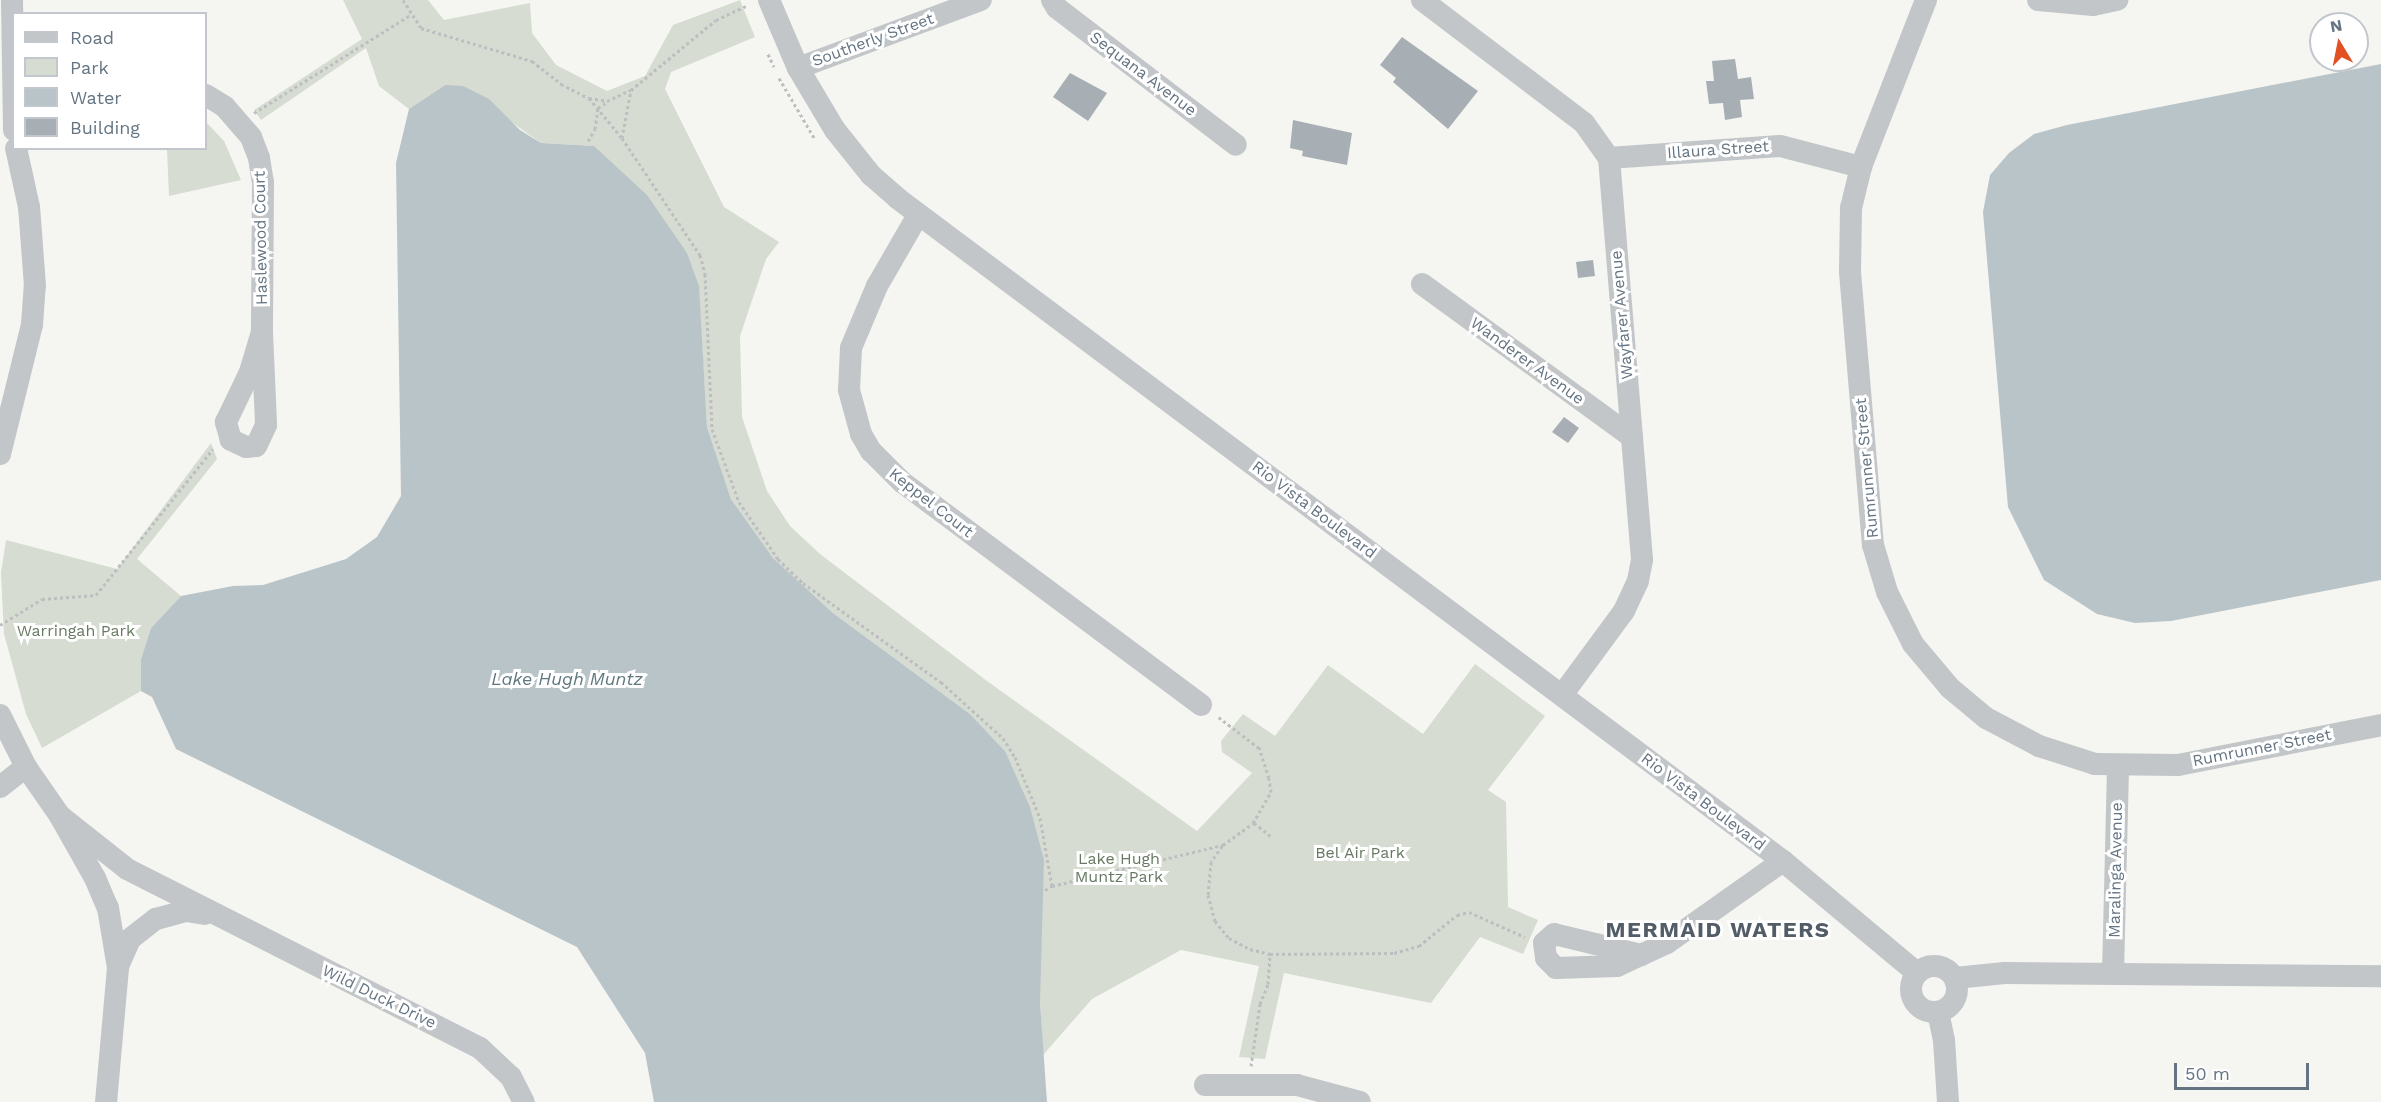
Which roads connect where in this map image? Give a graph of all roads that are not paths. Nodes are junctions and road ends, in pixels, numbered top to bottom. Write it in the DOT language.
graph roads {
  1 [pos="981,0"];
  2 [pos="1052,0"];
  3 [pos="1422,0"];
  4 [pos="1926,0"];
  5 [pos="2038,0"];
  6 [pos="2117,0"];
  7 [pos="758,2"];
  8 [pos="798,68"];
  9 [pos="207,96"];
  10 [pos="1236,145"];
  11 [pos="16,150"];
  12 [pos="1610,158"];
  13 [pos="1861,167"];
  14 [pos="918,215"];
  15 [pos="1422,284"];
  16 [pos="262,332"];
  17 [pos="1632,437"];
  18 [pos="1,447"];
  19 [pos="1562,695"];
  20 [pos="1201,705"];
  21 [pos="0,715"];
  22 [pos="2381,725"];
  23 [pos="26,767"];
  24 [pos="2118,767"];
  25 [pos="0,787"];
  26 [pos="60,816"];
  27 [pos="1783,861"];
  28 [pos="213,916"];
  29 [pos="1641,955"];
  30 [pos="118,968"];
  31 [pos="1917,973"];
  32 [pos="2113,973"];
  33 [pos="2381,975"];
  34 [pos="1954,978"];
  35 [pos="1938,1012"];
  36 [pos="1205,1085"];
  37 [pos="106,1102"];
  38 [pos="524,1102"];
  39 [pos="1360,1102"];
  40 [pos="1948,1102"];
  1 -- 8 [label="street, Southerly Street"];
  2 -- 10 [label="street, Sequana Avenue"];
  3 -- 12 [label="street"];
  4 -- 13 [label="street, Rumrunner Street"];
  5 -- 6 [label="street"];
  7 -- 8 [label="street, Rio Vista Boulevard"];
  8 -- 14 [label="street, Rio Vista Boulevard"];
  9 -- 16 [label="street, Haslewood Court"];
  11 -- 18 [label="street"];
  12 -- 13 [label="street, Illaura Street"];
  12 -- 17 [label="street, Wayfarer Avenue"];
  13 -- 24 [label="street, Rumrunner Street"];
  14 -- 19 [label="street, Rio Vista Boulevard"];
  14 -- 20 [label="street, Keppel Court"];
  15 -- 17 [label="street, Wanderer Avenue"];
  16 -- 16 [label="street, Haslewood Court"];
  17 -- 19 [label="street, Wayfarer Avenue"];
  19 -- 27 [label="street, Rio Vista Boulevard"];
  21 -- 23 [label="street, Wild Duck Drive"];
  22 -- 24 [label="street, Rumrunner Street"];
  23 -- 25 [label="street"];
  23 -- 26 [label="street, Wild Duck Drive"];
  24 -- 32 [label="street, Maralinga Avenue"];
  26 -- 28 [label="street, Wild Duck Drive"];
  26 -- 30 [label="street, Wild Duck Drive"];
  27 -- 29 [label="street"];
  27 -- 31 [label="street, Rio Vista Boulevard"];
  28 -- 30 [label="street, Wild Duck Drive"];
  28 -- 38 [label="street, Wild Duck Drive"];
  29 -- 29 [label="street"];
  30 -- 37 [label="street, Wild Duck Drive"];
  31 -- 34 [label="street"];
  31 -- 35 [label="street"];
  32 -- 33 [label="street"];
  32 -- 34 [label="street"];
  34 -- 35 [label="street"];
  35 -- 40 [label="street"];
  36 -- 39 [label="street"];
}
